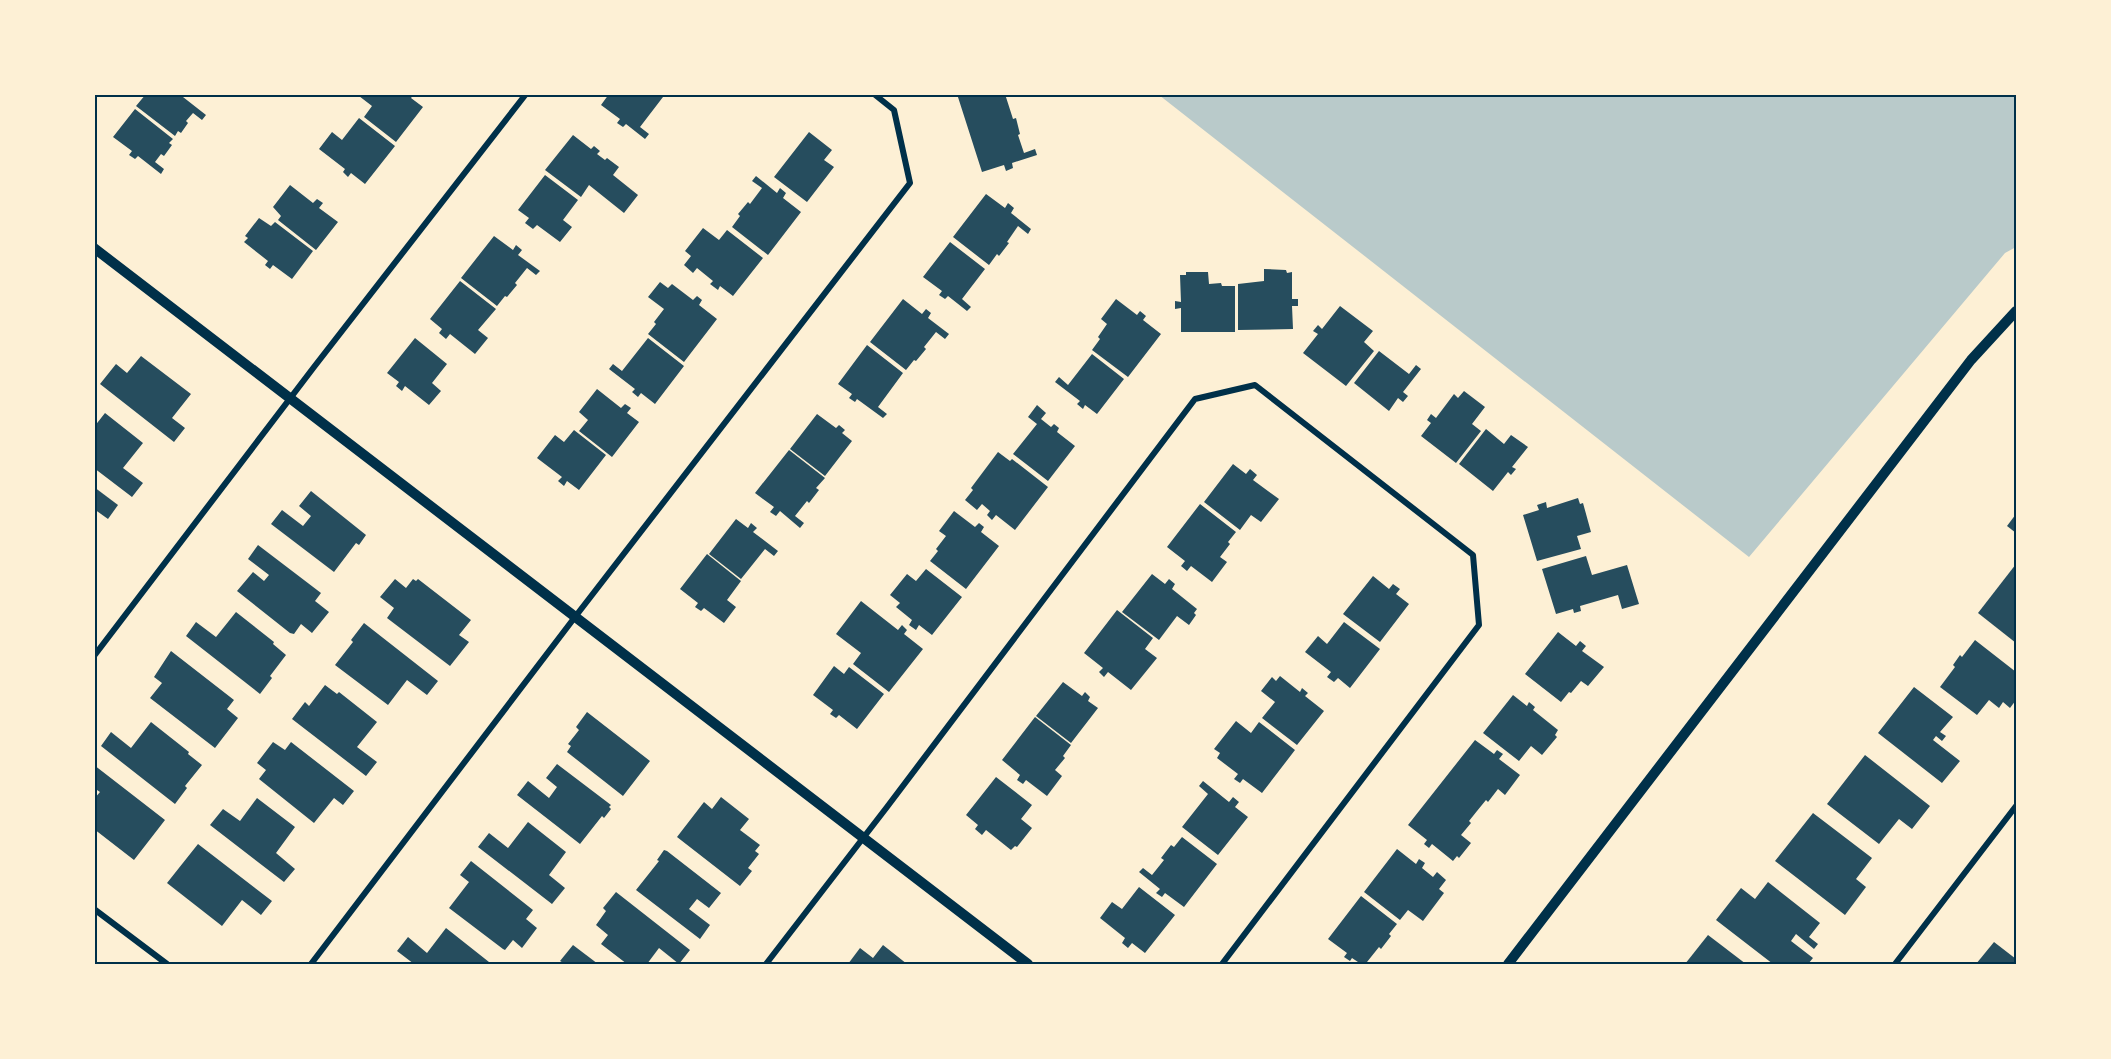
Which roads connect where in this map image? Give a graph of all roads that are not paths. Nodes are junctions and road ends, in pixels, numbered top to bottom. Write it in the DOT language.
graph roads {
  1 [pos="526,94"];
  2 [pos="874,94"];
  3 [pos="94,248"];
  4 [pos="2016,312"];
  5 [pos="291,398"];
  6 [pos="575,618"];
  7 [pos="94,656"];
  8 [pos="2016,806"];
  9 [pos="864,838"];
  10 [pos="94,909"];
  11 [pos="167,964"];
  12 [pos="311,964"];
  13 [pos="765,964"];
  14 [pos="1028,964"];
  15 [pos="1222,964"];
  16 [pos="1508,964"];
  17 [pos="1895,964"];
  1 -- 5 [label="street"];
  2 -- 6 [label="street"];
  3 -- 5 [label="street"];
  4 -- 16 [label="street"];
  5 -- 6 [label="street"];
  5 -- 7 [label="street"];
  6 -- 9 [label="street"];
  6 -- 12 [label="street"];
  8 -- 17 [label="street"];
  9 -- 13 [label="street"];
  9 -- 14 [label="street"];
  9 -- 15 [label="street"];
  10 -- 11 [label="street"];
}
